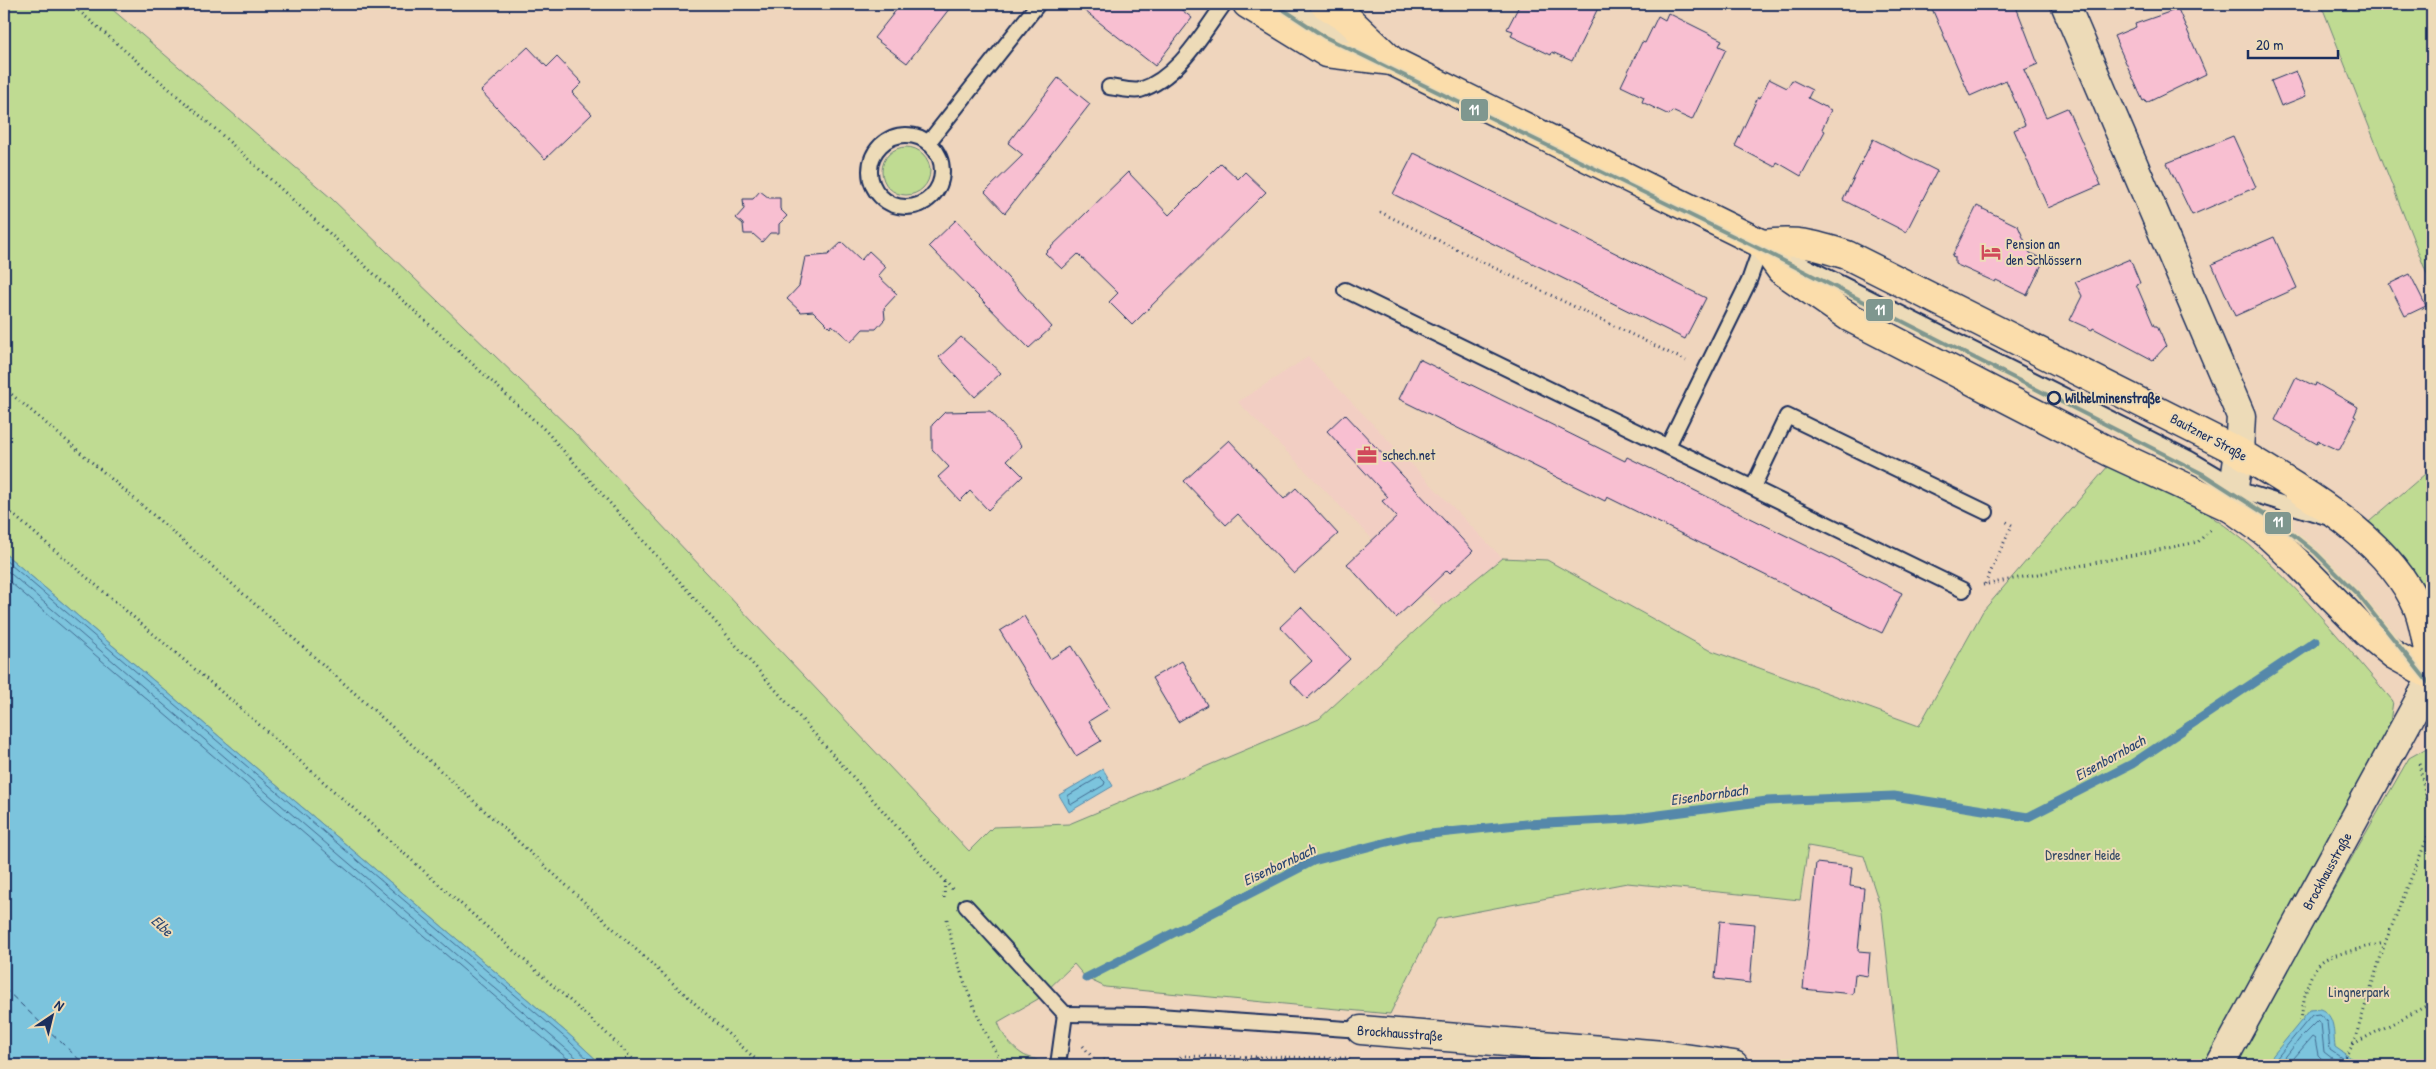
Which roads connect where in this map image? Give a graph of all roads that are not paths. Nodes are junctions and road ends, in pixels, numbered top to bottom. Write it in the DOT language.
graph roads {
  1 [pos="1038,4"];
  2 [pos="1224,4"];
  3 [pos="1248,4"];
  4 [pos="1289,4"];
  5 [pos="1324,4"];
  6 [pos="2065,4"];
  7 [pos="1392,61"];
  8 [pos="1109,87"];
  9 [pos="928,142"];
  10 [pos="1762,244"];
  11 [pos="1345,290"];
  12 [pos="1668,446"];
  13 [pos="2239,452"];
  14 [pos="2190,459"];
  15 [pos="1752,487"];
  16 [pos="2233,497"];
  17 [pos="1986,512"];
  18 [pos="2349,524"];
  19 [pos="1963,590"];
  20 [pos="2432,676"];
  21 [pos="966,906"];
  22 [pos="1065,1014"];
  23 [pos="1360,1030"];
  24 [pos="1058,1065"];
  25 [pos="1734,1065"];
  26 [pos="2220,1065"];
  1 -- 9 [label="lane"];
  2 -- 8 [label="lane"];
  3 -- 7 [label="main road"];
  4 -- 7 [label="lane"];
  5 -- 7 [label="main road"];
  6 -- 13 [label="street"];
  7 -- 10 [label="main road"];
  9 -- 9 [label="lane"];
  10 -- 12 [label="lane"];
  10 -- 13 [label="main road, Bautzner Straße"];
  10 -- 14 [label="lane"];
  10 -- 16 [label="main road"];
  11 -- 12 [label="lane"];
  12 -- 15 [label="lane"];
  13 -- 16 [label="street"];
  13 -- 18 [label="main road, Bautzner Straße"];
  14 -- 16 [label="lane"];
  14 -- 16 [label="lane"];
  15 -- 17 [label="lane"];
  15 -- 19 [label="lane"];
  16 -- 18 [label="lane"];
  16 -- 20 [label="main road"];
  18 -- 20 [label="main road, Bautzner Straße"];
  20 -- 26 [label="street, Brockhausstraße"];
  21 -- 22 [label="lane"];
  22 -- 23 [label="lane, Brockhausstraße"];
  22 -- 24 [label="lane"];
  23 -- 25 [label="street, Brockhausstraße"];
}
